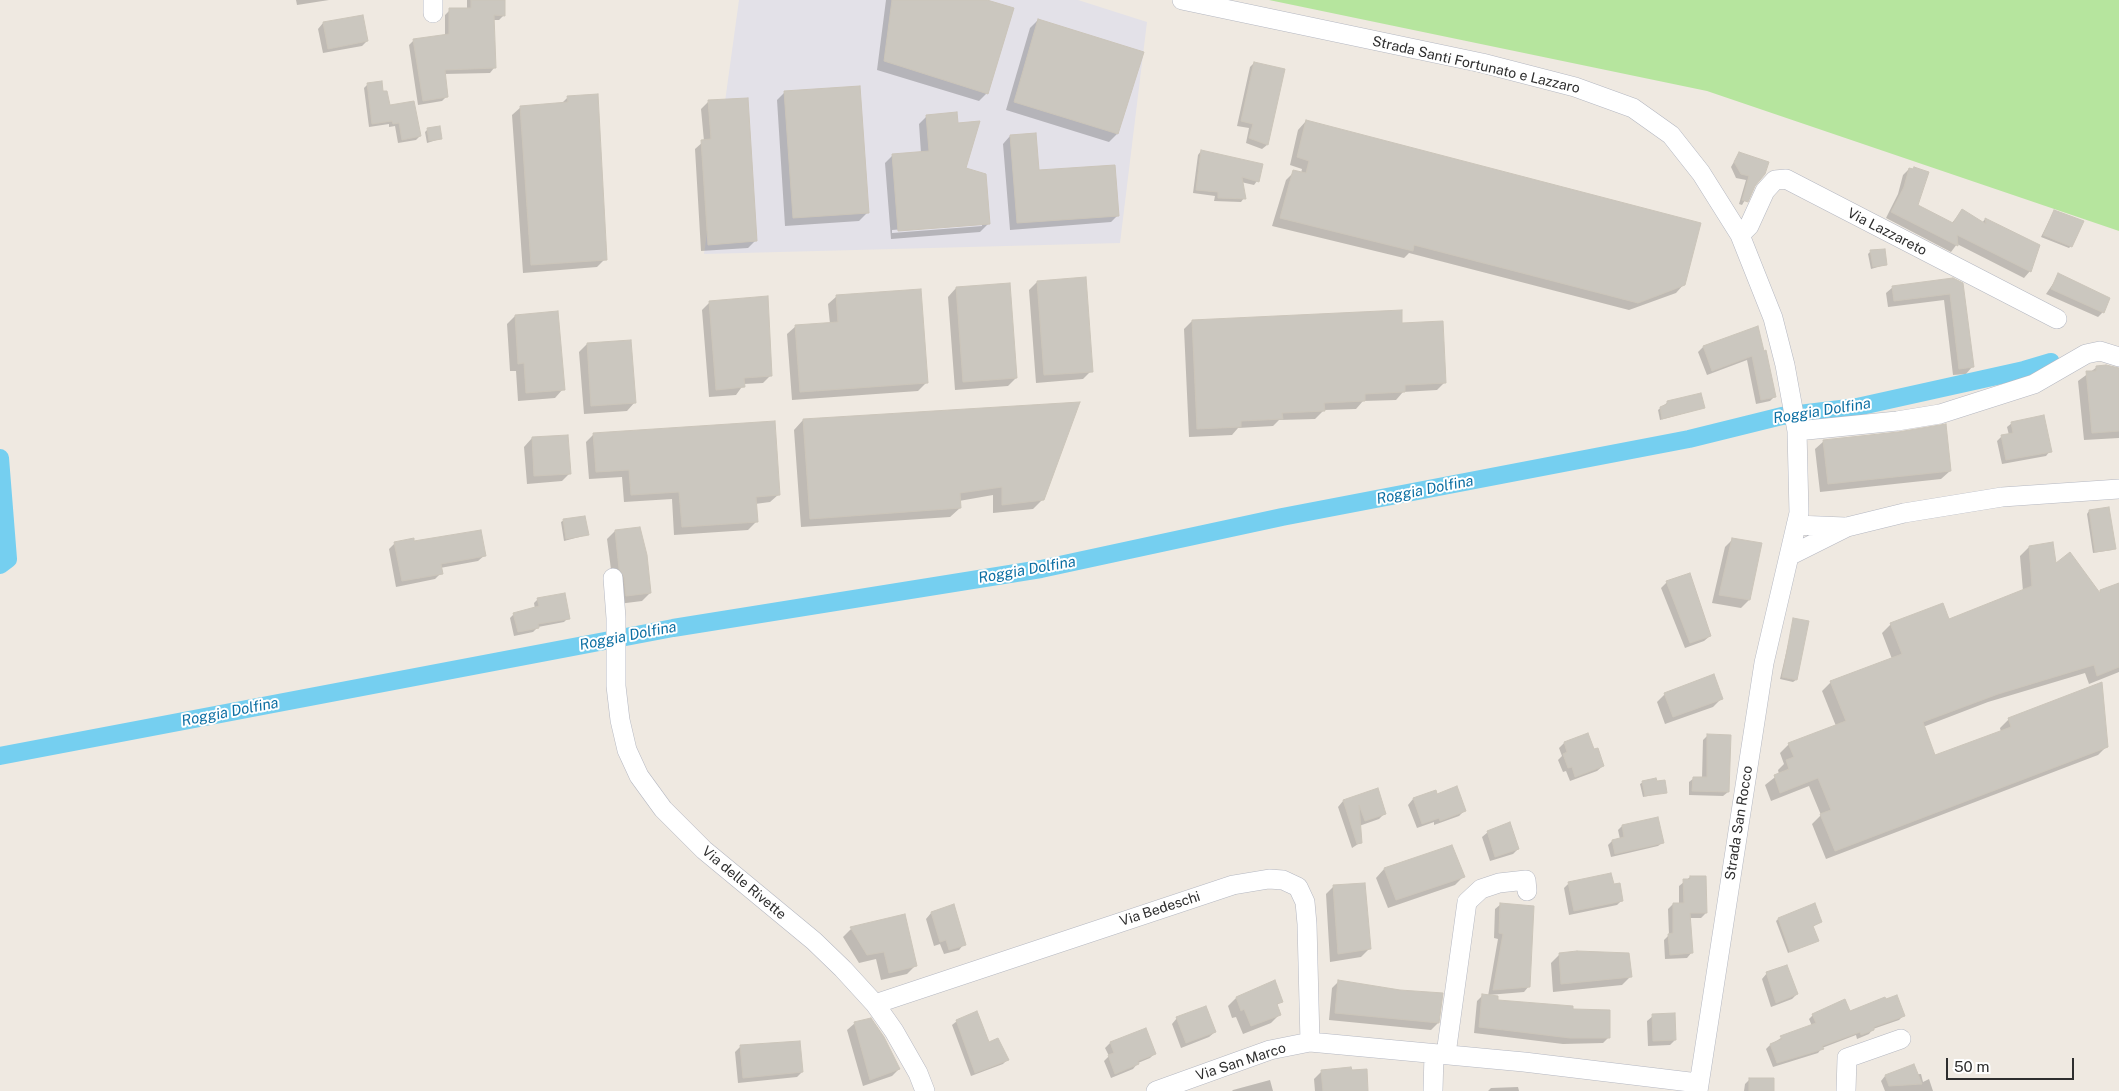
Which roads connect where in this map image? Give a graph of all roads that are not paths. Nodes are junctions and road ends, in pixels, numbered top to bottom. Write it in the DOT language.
graph roads {
  1 [pos="1182,0"];
  2 [pos="1740,235"];
  3 [pos="2058,319"];
  4 [pos="2119,357"];
  5 [pos="1795,427"];
  6 [pos="2119,489"];
  7 [pos="1796,525"];
  8 [pos="1846,526"];
  9 [pos="1789,556"];
  10 [pos="613,578"];
  11 [pos="1527,891"];
  12 [pos="875,1004"];
  13 [pos="1901,1039"];
  14 [pos="1310,1042"];
  15 [pos="1440,1054"];
  16 [pos="1698,1087"];
  17 [pos="925,1091"];
  18 [pos="1156,1091"];
  19 [pos="1433,1091"];
  20 [pos="1846,1091"];
  1 -- 2 [label="street, Strada Santi Fortunato e Lazzaro"];
  2 -- 3 [label="street, Via Lazzareto"];
  2 -- 5 [label="street, Strada Santi Fortunato e Lazzaro"];
  4 -- 5 [label="street"];
  5 -- 7 [label="street, Strada Santi Fortunato e Lazzaro"];
  6 -- 8 [label="street"];
  7 -- 8 [label="street"];
  7 -- 9 [label="street, Strada Santi Fortunato e Lazzaro"];
  8 -- 9 [label="street"];
  9 -- 16 [label="street, Strada San Rocco"];
  10 -- 12 [label="street, Via delle Rivette"];
  11 -- 15 [label="street"];
  12 -- 14 [label="street, Via Bedeschi"];
  12 -- 17 [label="street, Via delle Rivette"];
  13 -- 20 [label="street"];
  14 -- 15 [label="street, Via San Marco"];
  14 -- 18 [label="street, Via San Marco"];
  15 -- 16 [label="street, Via San Marco"];
  15 -- 19 [label="street"];
}
